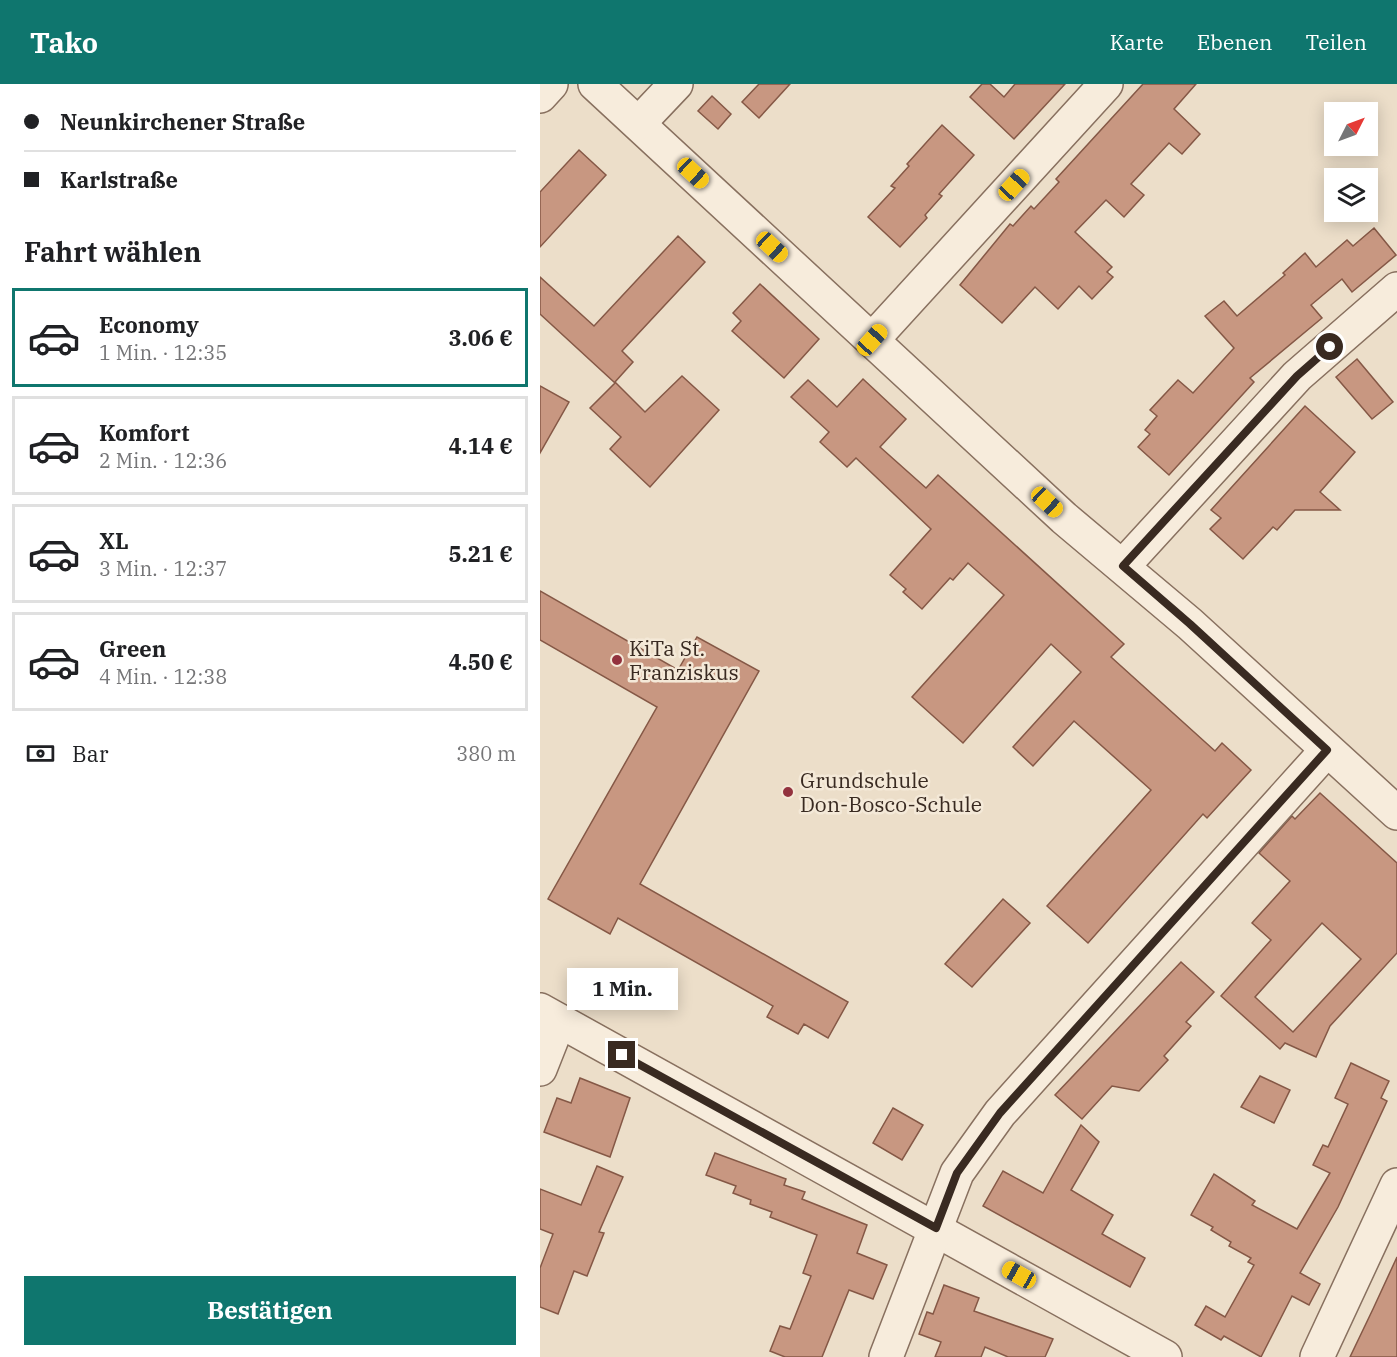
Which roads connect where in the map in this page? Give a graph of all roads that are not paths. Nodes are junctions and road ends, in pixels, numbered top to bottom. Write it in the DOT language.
graph roads {
  1 [pos="551,84"];
  2 [pos="595,84"];
  3 [pos="676,84"];
  4 [pos="1106,84"];
  5 [pos="540,96"];
  6 [pos="639,123"];
  7 [pos="1397,289"];
  8 [pos="872,340"];
  9 [pos="1123,566"];
  10 [pos="1327,750"];
  11 [pos="1395,809"];
  12 [pos="550,1015"];
  13 [pos="540,1070"];
  14 [pos="1397,1185"];
  15 [pos="936,1228"];
  16 [pos="886,1357"];
  17 [pos="1165,1357"];
  18 [pos="1317,1357"];
  1 -- 5 [label="street"];
  2 -- 6 [label="street"];
  3 -- 6 [label="street"];
  4 -- 8 [label="street"];
  6 -- 8 [label="street"];
  7 -- 9 [label="street"];
  8 -- 9 [label="street"];
  9 -- 10 [label="street"];
  10 -- 11 [label="street"];
  10 -- 15 [label="street"];
  12 -- 13 [label="street"];
  12 -- 15 [label="street"];
  14 -- 18 [label="street"];
  15 -- 16 [label="street"];
  15 -- 17 [label="street"];
}
